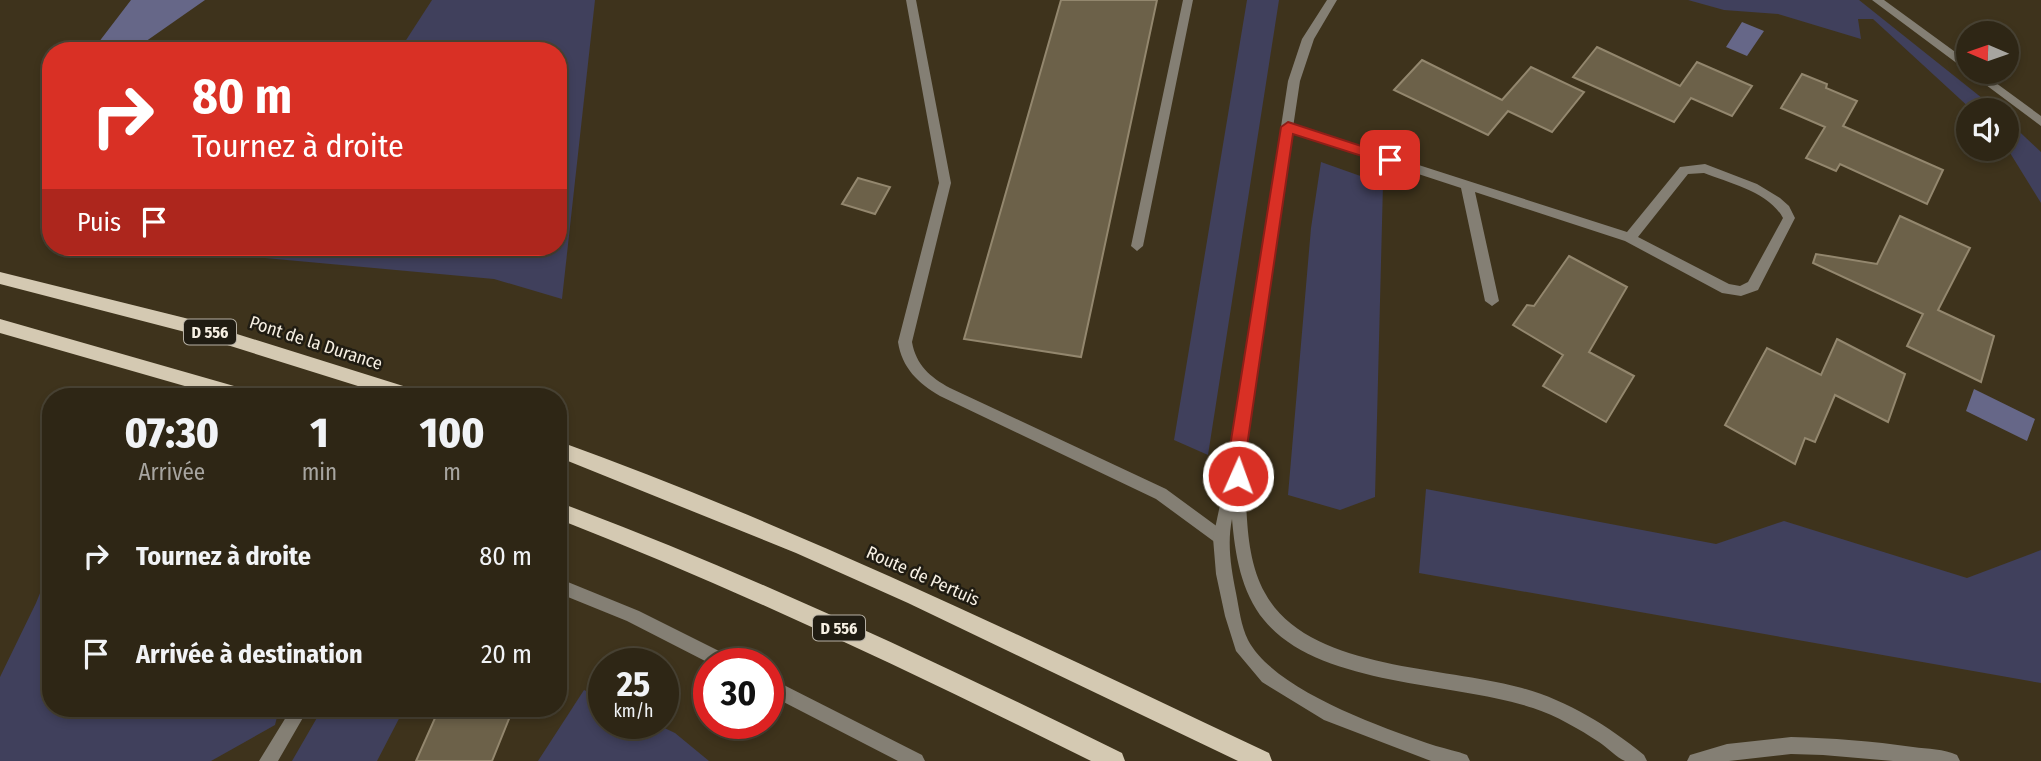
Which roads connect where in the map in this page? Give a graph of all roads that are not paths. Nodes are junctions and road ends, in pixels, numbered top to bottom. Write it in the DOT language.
graph roads {
  1 [pos="911,0"];
  2 [pos="1188,0"];
  3 [pos="1332,0"];
  4 [pos="1877,0"];
  5 [pos="1956,58"];
  6 [pos="1990,84"];
  7 [pos="2041,122"];
  8 [pos="1288,127"];
  9 [pos="1467,185"];
  10 [pos="1630,238"];
  11 [pos="1137,246"];
  12 [pos="0,278"];
  13 [pos="1492,300"];
  14 [pos="0,326"];
  15 [pos="217,388"];
  16 [pos="387,388"];
  17 [pos="567,453"];
  18 [pos="1238,453"];
  19 [pos="567,513"];
  20 [pos="1221,538"];
  21 [pos="567,589"];
  22 [pos="695,648"];
  23 [pos="784,693"];
  24 [pos="295,717"];
  25 [pos="268,761"];
  26 [pos="916,761"];
  27 [pos="1114,761"];
  28 [pos="1261,761"];
  29 [pos="1461,761"];
  30 [pos="1638,761"];
  31 [pos="1696,761"];
  32 [pos="1951,761"];
  1 -- 20 [label="street"];
  2 -- 11 [label="street"];
  3 -- 8 [label="street"];
  4 -- 5 [label="street"];
  6 -- 7 [label="street"];
  8 -- 9 [label="street"];
  8 -- 18 [label="street"];
  9 -- 10 [label="street"];
  9 -- 13 [label="street"];
  10 -- 10 [label="street"];
  12 -- 16 [label="main road, Pont de la Durance / D 556"];
  14 -- 15 [label="main road"];
  17 -- 28 [label="main road, Route de Pertuis"];
  18 -- 20 [label="street"];
  18 -- 30 [label="street"];
  19 -- 27 [label="main road, D 556"];
  20 -- 29 [label="street"];
  21 -- 22 [label="street"];
  23 -- 26 [label="street"];
  24 -- 25 [label="street"];
  31 -- 32 [label="street"];
}
